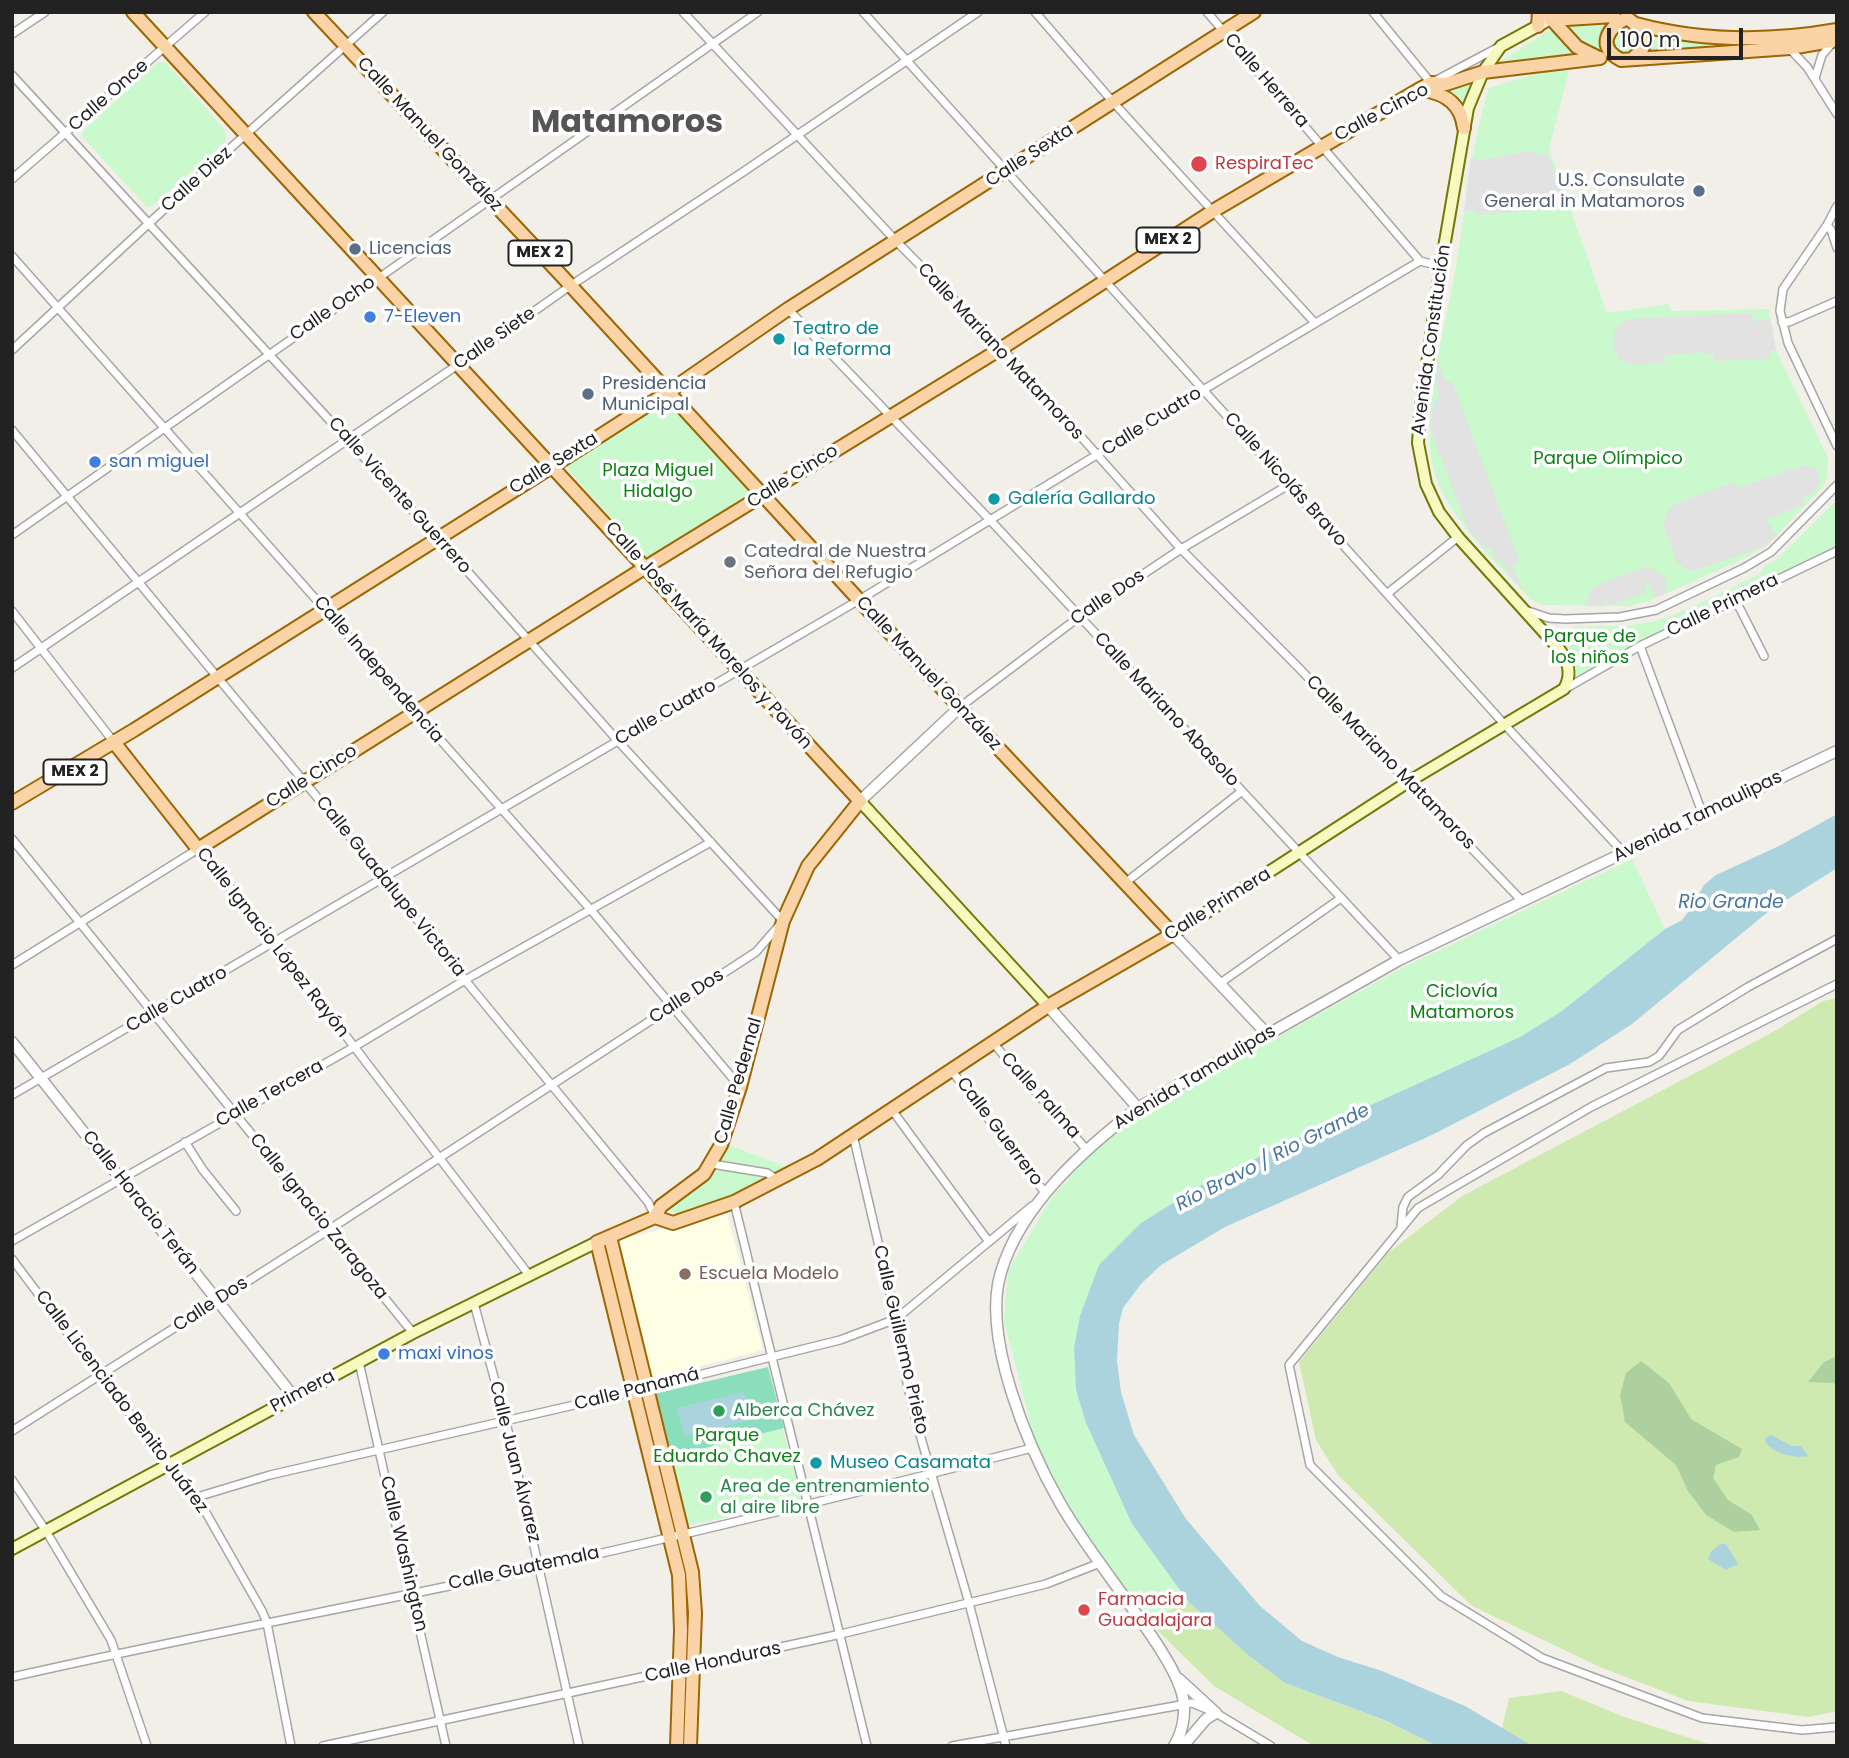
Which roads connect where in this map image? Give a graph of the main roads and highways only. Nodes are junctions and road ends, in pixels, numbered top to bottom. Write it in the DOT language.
graph roads {
  1 [pos="133,12"];
  2 [pos="314,12"];
  3 [pos="1254,12"];
  4 [pos="1543,17"];
  5 [pos="1619,17"];
  6 [pos="1836,37"];
  7 [pos="1788,43"];
  8 [pos="1600,58"];
  9 [pos="1627,58"];
  10 [pos="1483,72"];
  11 [pos="1430,88"];
  12 [pos="1464,128"];
  13 [pos="668,392"];
  14 [pos="553,466"];
  15 [pos="764,496"];
  16 [pos="646,567"];
  17 [pos="1564,689"];
  18 [pos="116,745"];
  19 [pos="860,801"];
  20 [pos="12,803"];
  21 [pos="12,812"];
  22 [pos="198,849"];
  23 [pos="783,921"];
  24 [pos="1172,934"];
  25 [pos="1048,1006"];
  26 [pos="655,1217"];
  27 [pos="610,1237"];
  28 [pos="597,1242"];
  29 [pos="641,1389"];
  30 [pos="12,1549"];
  31 [pos="686,1669"];
  32 [pos="677,1746"];
  33 [pos="690,1746"];
  1 -- 14 [label="main road, Calle José María Morelos y Pavón"];
  2 -- 13 [label="main road, Calle Manuel González / MEX 2"];
  3 -- 13 [label="main road, Calle Sexta / MEX 2"];
  4 -- 5 [label="main road"];
  4 -- 8 [label="main road"];
  4 -- 10 [label="main road, Avenida Constitución"];
  5 -- 7 [label="main road"];
  5 -- 9 [label="main road"];
  5 -- 9 [label="main road"];
  6 -- 7 [label="main road"];
  7 -- 9 [label="main road"];
  8 -- 9 [label="main road"];
  8 -- 10 [label="main road, Calle Cinco / MEX 2"];
  10 -- 11 [label="main road, Calle Cinco / MEX 2"];
  10 -- 12 [label="main road, Avenida Constitución"];
  11 -- 12 [label="main road"];
  11 -- 15 [label="main road, Calle Cinco / MEX 2"];
  12 -- 17 [label="main road, Avenida Constitución"];
  13 -- 14 [label="main road, Calle Sexta / MEX 2"];
  13 -- 15 [label="main road, Calle Manuel González / MEX 2"];
  14 -- 16 [label="main road, Calle José María Morelos y Pavón"];
  14 -- 18 [label="main road, Calle Sexta / MEX 2"];
  15 -- 16 [label="main road, Calle Cinco / MEX 2"];
  15 -- 24 [label="main road, Calle Manuel González"];
  16 -- 19 [label="main road, Calle José María Morelos y Pavón"];
  16 -- 22 [label="main road, Calle Cinco / MEX 2"];
  17 -- 24 [label="main road, Calle Primera"];
  18 -- 20 [label="main road, Calle Sexta / MEX 2"];
  18 -- 21 [label="main road, Calle Sexta / MEX 2"];
  18 -- 22 [label="main road, Calle Ignacio López Rayón / MEX 2"];
  19 -- 23 [label="main road, Calle Dos"];
  19 -- 25 [label="main road, Calle José María Morelos y Pavón"];
  23 -- 26 [label="main road, Calle Pedernal"];
  24 -- 25 [label="main road, Calle Primera"];
  25 -- 26 [label="main road, Calle Primera"];
  26 -- 27 [label="main road, Calle Primera"];
  27 -- 28 [label="main road, Calle Primera"];
  27 -- 29 [label="main road"];
  28 -- 29 [label="main road"];
  28 -- 30 [label="main road, Primera"];
  29 -- 31 [label="main road"];
  31 -- 32 [label="main road"];
  31 -- 33 [label="main road"];
}
